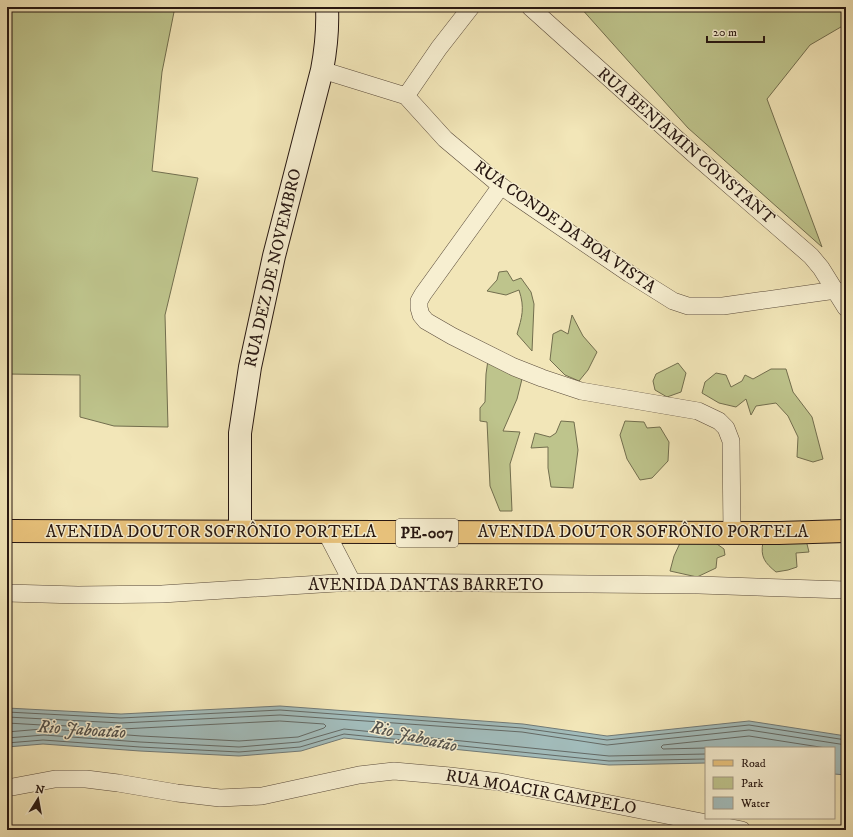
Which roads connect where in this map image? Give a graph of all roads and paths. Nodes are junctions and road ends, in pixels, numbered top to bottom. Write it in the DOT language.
graph roads {
  1 [pos="327,7"];
  2 [pos="471,7"];
  3 [pos="530,7"];
  4 [pos="322,70"];
  5 [pos="406,96"];
  6 [pos="501,186"];
  7 [pos="836,290"];
  8 [pos="846,308"];
  9 [pos="7,531"];
  10 [pos="240,531"];
  11 [pos="846,531"];
  12 [pos="326,532"];
  13 [pos="732,533"];
  14 [pos="352,582"];
  15 [pos="846,590"];
  16 [pos="7,593"];
  17 [pos="7,788"];
  18 [pos="742,830"];
  1 -- 4 [label="main road, RUA DEZ DE NOVEMBRO"];
  2 -- 5 [label="street"];
  3 -- 7 [label="street, RUA BENJAMIN CONSTANT"];
  4 -- 5 [label="street"];
  4 -- 10 [label="main road, RUA DEZ DE NOVEMBRO"];
  5 -- 6 [label="street, RUA CONDE DA BOA VISTA"];
  6 -- 7 [label="street, RUA CONDE DA BOA VISTA"];
  6 -- 13 [label="street"];
  7 -- 8 [label="street, RUA BENJAMIN CONSTANT"];
  9 -- 10 [label="main road, AVENIDA DOUTOR SOFRÔNIO PORTELA / PE-007"];
  10 -- 12 [label="main road, AVENIDA DOUTOR SOFRÔNIO PORTELA / PE-007"];
  11 -- 13 [label="main road, AVENIDA DOUTOR SOFRÔNIO PORTELA / PE-007"];
  12 -- 13 [label="main road, AVENIDA DOUTOR SOFRÔNIO PORTELA / PE-007"];
  12 -- 14 [label="street"];
  14 -- 15 [label="street, AVENIDA DANTAS BARRETO"];
  14 -- 16 [label="street, AVENIDA DANTAS BARRETO"];
  17 -- 18 [label="street, RUA MOACIR CAMPELO"];
}
